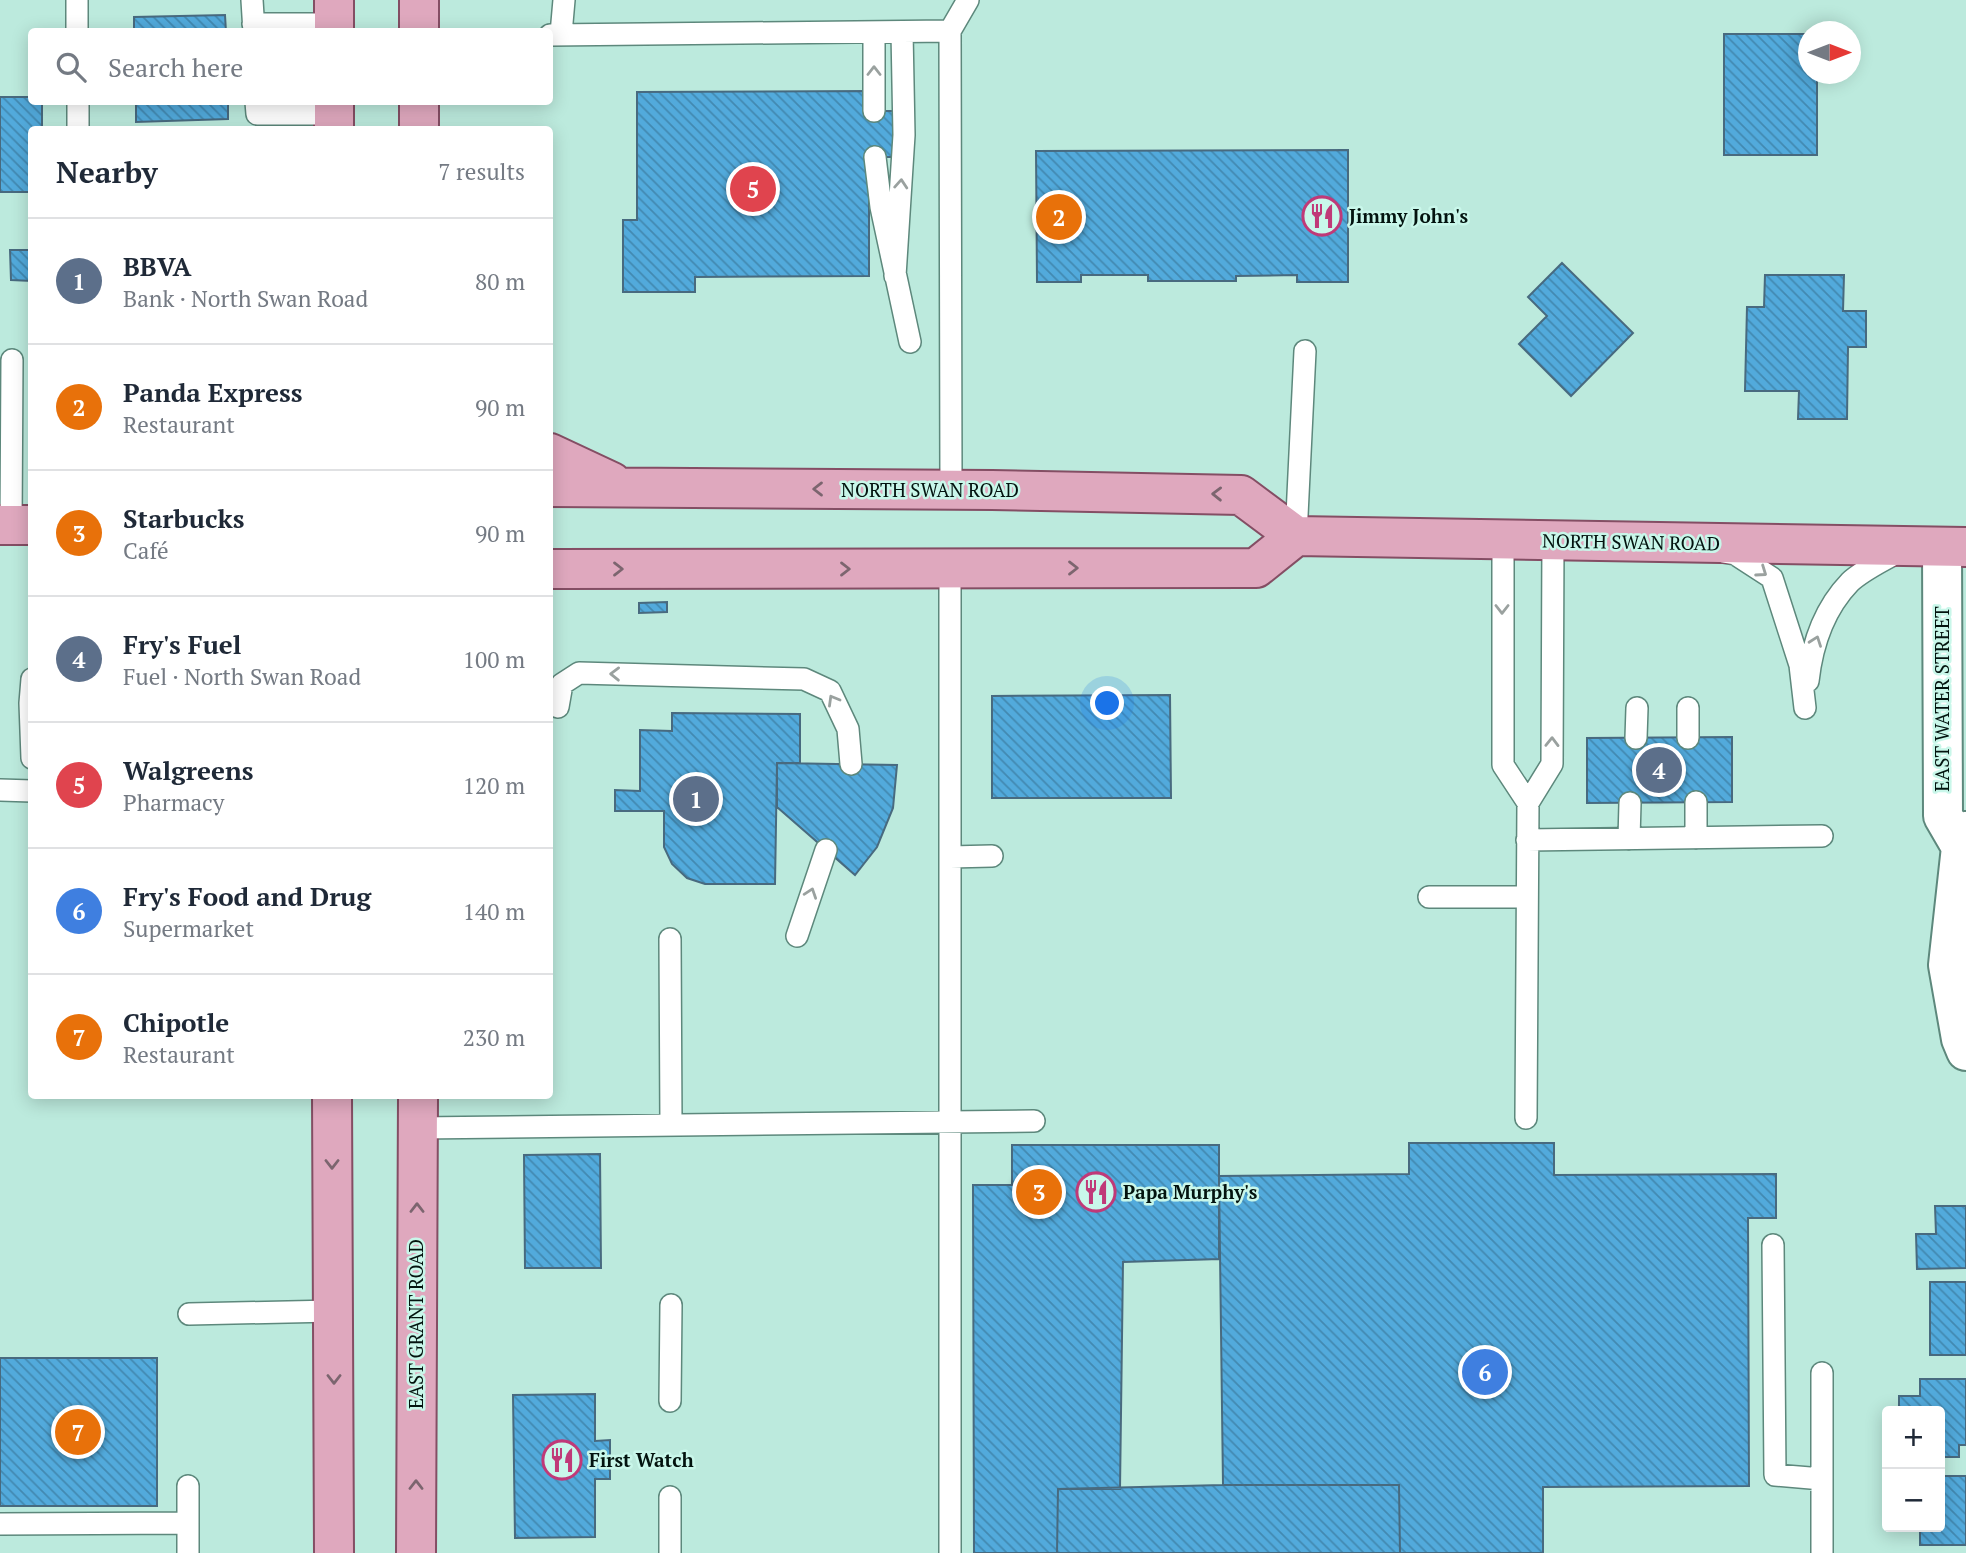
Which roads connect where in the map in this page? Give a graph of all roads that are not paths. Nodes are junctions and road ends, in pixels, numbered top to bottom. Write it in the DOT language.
graph roads {
  1 [pos="77,0"];
  2 [pos="253,0"];
  3 [pos="419,0"];
  4 [pos="564,0"];
  5 [pos="968,0"];
  6 [pos="334,19"];
  7 [pos="77,28"];
  8 [pos="253,28"];
  9 [pos="419,28"];
  10 [pos="950,31"];
  11 [pos="874,32"];
  12 [pos="902,32"];
  13 [pos="555,34"];
  14 [pos="78,105"];
  15 [pos="419,105"];
  16 [pos="874,111"];
  17 [pos="257,115"];
  18 [pos="334,115"];
  19 [pos="78,126"];
  20 [pos="419,126"];
  21 [pos="875,157"];
  22 [pos="895,276"];
  23 [pos="909,342"];
  24 [pos="1305,351"];
  25 [pos="12,360"];
  26 [pos="553,454"];
  27 [pos="553,487"];
  28 [pos="624,488"];
  29 [pos="951,489"];
  30 [pos="14,525"];
  31 [pos="1296,536"];
  32 [pos="1503,540"];
  33 [pos="1553,541"];
  34 [pos="1676,543"];
  35 [pos="1938,547"];
  36 [pos="553,569"];
  37 [pos="950,569"];
  38 [pos="558,706"];
  39 [pos="1637,708"];
  40 [pos="1688,708"];
  41 [pos="1636,738"];
  42 [pos="1688,738"];
  43 [pos="851,764"];
  44 [pos="0,790"];
  45 [pos="28,791"];
  46 [pos="1696,802"];
  47 [pos="1528,803"];
  48 [pos="1630,803"];
  49 [pos="1822,836"];
  50 [pos="1696,838"];
  51 [pos="1629,839"];
  52 [pos="1963,839"];
  53 [pos="1527,840"];
  54 [pos="826,850"];
  55 [pos="992,856"];
  56 [pos="950,857"];
  57 [pos="1429,897"];
  58 [pos="1527,897"];
  59 [pos="797,936"];
  60 [pos="670,939"];
  61 [pos="1966,1051"];
  62 [pos="332,1099"];
  63 [pos="418,1112"];
  64 [pos="1526,1118"];
  65 [pos="1034,1121"];
  66 [pos="951,1122"];
  67 [pos="671,1125"];
  68 [pos="1773,1245"];
  69 [pos="671,1305"];
  70 [pos="333,1311"];
  71 [pos="189,1314"];
  72 [pos="1822,1373"];
  73 [pos="670,1401"];
  74 [pos="1822,1479"];
  75 [pos="188,1486"];
  76 [pos="670,1497"];
  77 [pos="188,1523"];
  78 [pos="0,1524"];
  79 [pos="188,1553"];
  80 [pos="334,1553"];
  81 [pos="416,1553"];
  82 [pos="670,1553"];
  83 [pos="950,1553"];
  84 [pos="1822,1553"];
  1 -- 7 [label="lane"];
  2 -- 8 [label="lane"];
  3 -- 9 [label="main road"];
  4 -- 13 [label="lane"];
  5 -- 10 [label="lane"];
  6 -- 8 [label="lane"];
  10 -- 12 [label="lane"];
  10 -- 29 [label="lane"];
  11 -- 12 [label="lane"];
  11 -- 13 [label="lane"];
  16 -- 11 [label="lane, one-way"];
  22 -- 12 [label="lane, one-way"];
  14 -- 19 [label="lane"];
  15 -- 20 [label="main road"];
  17 -- 18 [label="lane"];
  21 -- 22 [label="lane"];
  22 -- 23 [label="lane"];
  24 -- 31 [label="lane"];
  25 -- 30 [label="lane"];
  26 -- 28 [label="main road"];
  27 -- 28 [label="main road, NORTH SWAN ROAD"];
  29 -- 28 [label="main road, NORTH SWAN ROAD, one-way"];
  31 -- 29 [label="main road, NORTH SWAN ROAD, one-way"];
  31 -- 32 [label="main road, NORTH SWAN ROAD"];
  37 -- 31 [label="main road, one-way"];
  32 -- 33 [label="main road, NORTH SWAN ROAD"];
  32 -- 47 [label="lane, one-way"];
  33 -- 34 [label="main road, NORTH SWAN ROAD"];
  47 -- 33 [label="lane, one-way"];
  34 -- 35 [label="main road, NORTH SWAN ROAD"];
  34 -- 35 [label="lane, one-way"];
  35 -- 52 [label="street, EAST WATER STREET"];
  36 -- 37 [label="main road, one-way"];
  37 -- 56 [label="lane"];
  43 -- 38 [label="lane, one-way"];
  39 -- 41 [label="lane"];
  40 -- 42 [label="lane"];
  44 -- 45 [label="lane"];
  46 -- 50 [label="lane"];
  47 -- 53 [label="lane"];
  48 -- 51 [label="lane"];
  49 -- 50 [label="lane"];
  50 -- 51 [label="lane"];
  51 -- 53 [label="lane"];
  52 -- 61 [label="street, EAST WATER STREET"];
  53 -- 58 [label="lane"];
  59 -- 54 [label="lane, one-way"];
  55 -- 56 [label="lane"];
  56 -- 66 [label="lane"];
  57 -- 58 [label="lane"];
  58 -- 64 [label="lane"];
  60 -- 67 [label="lane"];
  62 -- 70 [label="main road, one-way"];
  63 -- 67 [label="lane"];
  81 -- 63 [label="main road, EAST GRANT ROAD, one-way"];
  65 -- 66 [label="lane"];
  66 -- 67 [label="lane"];
  66 -- 83 [label="lane"];
  68 -- 74 [label="lane"];
  69 -- 73 [label="lane"];
  70 -- 71 [label="lane"];
  70 -- 80 [label="main road, one-way"];
  72 -- 74 [label="lane"];
  74 -- 84 [label="lane"];
  75 -- 77 [label="lane"];
  76 -- 82 [label="lane"];
  77 -- 78 [label="lane"];
  77 -- 79 [label="lane"];
}
